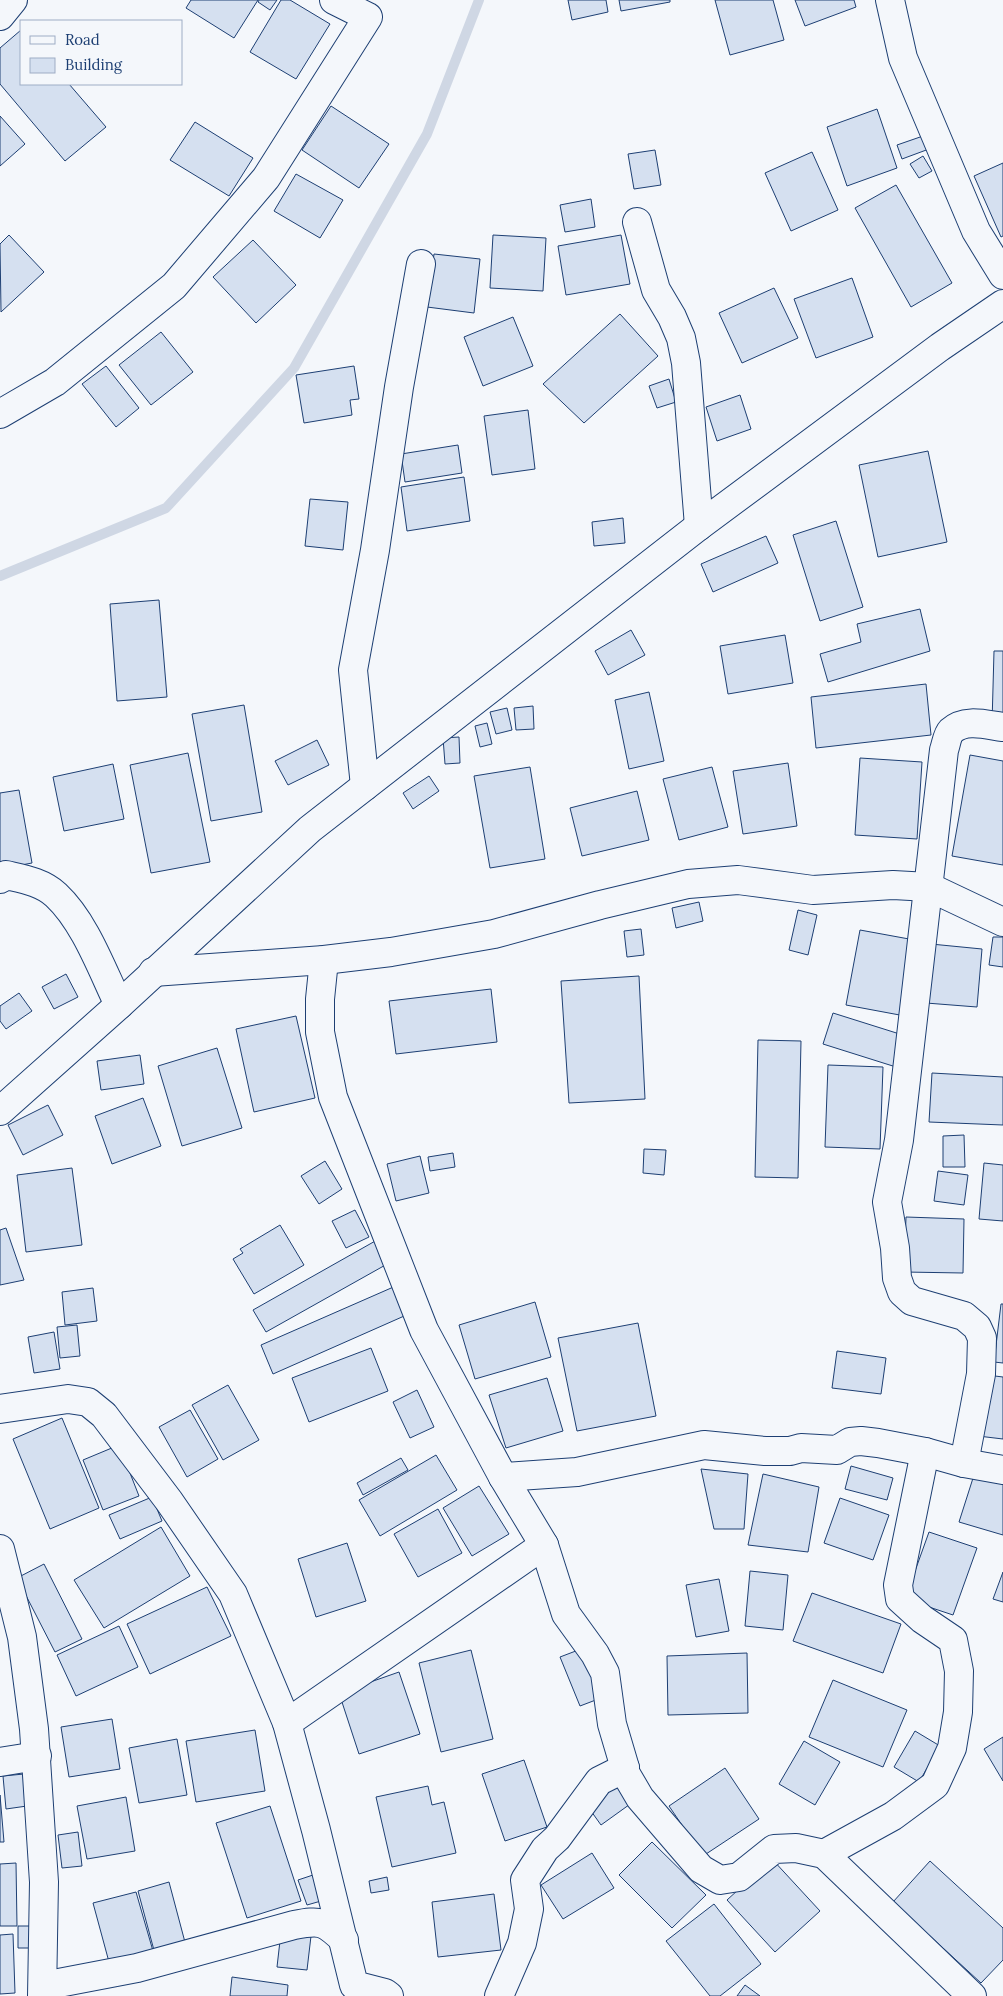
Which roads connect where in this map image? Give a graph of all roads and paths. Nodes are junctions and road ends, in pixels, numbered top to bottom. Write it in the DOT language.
graph roads {
  1 [pos="13,0"];
  2 [pos="334,0"];
  3 [pos="890,0"];
  4 [pos="0,16"];
  5 [pos="637,222"];
  6 [pos="421,264"];
  7 [pos="1003,275"];
  8 [pos="1003,304"];
  9 [pos="0,414"];
  10 [pos="699,526"];
  11 [pos="1003,727"];
  12 [pos="365,786"];
  13 [pos="0,879"];
  14 [pos="929,887"];
  15 [pos="1003,922"];
  16 [pos="324,960"];
  17 [pos="153,972"];
  18 [pos="119,1005"];
  19 [pos="0,1111"];
  20 [pos="0,1409"];
  21 [pos="925,1452"];
  22 [pos="964,1463"];
  23 [pos="1003,1470"];
  24 [pos="503,1477"];
  25 [pos="544,1545"];
  26 [pos="0,1549"];
  27 [pos="287,1723"];
  28 [pos="36,1756"];
  29 [pos="0,1762"];
  30 [pos="625,1768"];
  31 [pos="824,1854"];
  32 [pos="344,1940"];
  33 [pos="43,1991"];
  34 [pos="389,1996"];
  35 [pos="499,1996"];
  36 [pos="972,1996"];
  1 -- 4 [label="street"];
  2 -- 9 [label="street"];
  3 -- 7 [label="street"];
  5 -- 10 [label="street"];
  6 -- 12 [label="street"];
  8 -- 10 [label="street"];
  10 -- 12 [label="street"];
  11 -- 14 [label="street"];
  12 -- 17 [label="street"];
  13 -- 18 [label="street"];
  14 -- 15 [label="street"];
  14 -- 16 [label="street"];
  14 -- 22 [label="street"];
  16 -- 17 [label="street"];
  16 -- 24 [label="street"];
  17 -- 18 [label="street"];
  18 -- 19 [label="street"];
  20 -- 27 [label="street"];
  21 -- 22 [label="street"];
  21 -- 24 [label="street"];
  21 -- 31 [label="street"];
  22 -- 23 [label="street"];
  24 -- 25 [label="street"];
  25 -- 27 [label="street"];
  25 -- 30 [label="street"];
  26 -- 28 [label="street"];
  27 -- 32 [label="street"];
  28 -- 29 [label="street"];
  28 -- 33 [label="street"];
  30 -- 31 [label="street"];
  30 -- 35 [label="street"];
  31 -- 36 [label="street"];
  32 -- 33 [label="street"];
  32 -- 34 [label="street"];
}
